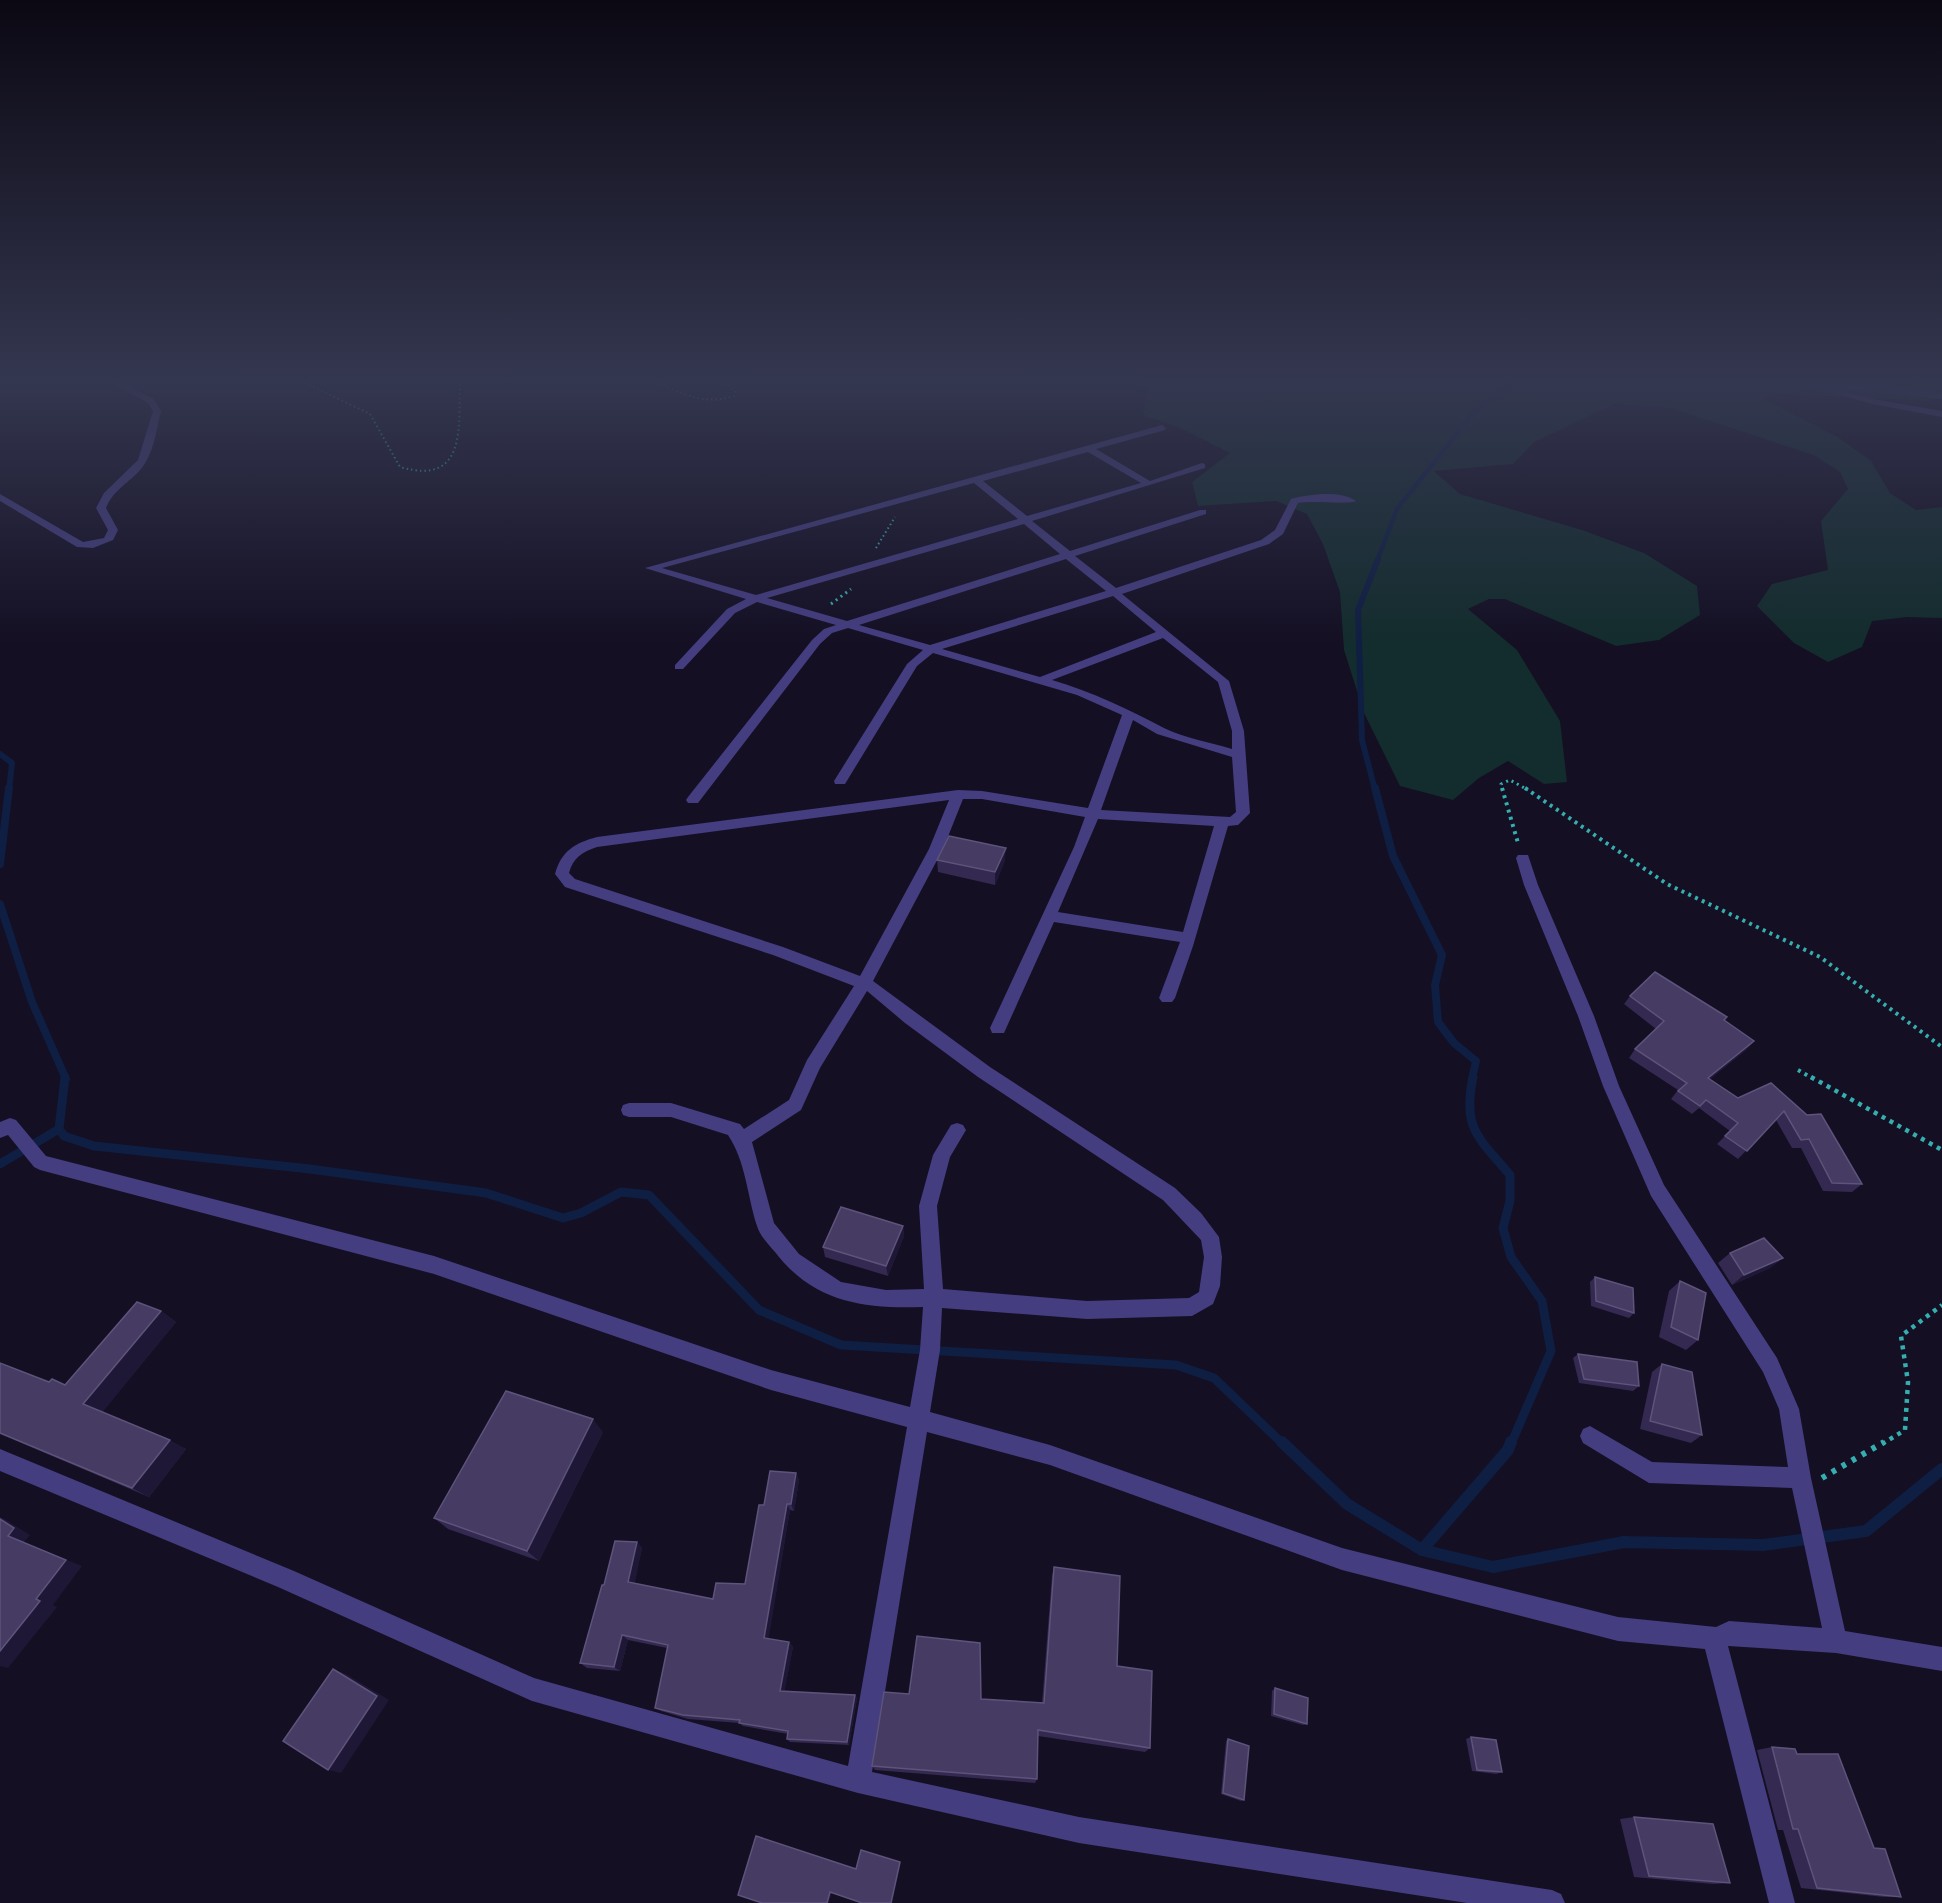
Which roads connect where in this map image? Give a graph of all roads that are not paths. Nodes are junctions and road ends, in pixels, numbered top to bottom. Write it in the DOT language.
graph roads {
  1 [pos="137,468"];
  2 [pos="1023,468"];
  3 [pos="1121,468"];
  4 [pos="1197,468"];
  5 [pos="976,480"];
  6 [pos="1149,484"];
  7 [pos="0,497"];
  8 [pos="1351,501"];
  9 [pos="1203,512"];
  10 [pos="1024,521"];
  11 [pos="1067,556"];
  12 [pos="1116,592"];
  13 [pos="757,598"];
  14 [pos="847,624"];
  15 [pos="1165,633"];
  16 [pos="932,648"];
  17 [pos="679,667"];
  18 [pos="1042,680"];
  19 [pos="1129,713"];
  20 [pos="1238,755"];
  21 [pos="840,781"];
  22 [pos="958,794"];
  23 [pos="693,800"];
  24 [pos="1093,813"];
  25 [pos="1222,823"];
  26 [pos="1523,858"];
  27 [pos="1048,916"];
  28 [pos="1188,938"];
  29 [pos="864,983"];
  30 [pos="1167,998"];
  31 [pos="998,1028"];
  32 [pos="629,1110"];
  33 [pos="5,1128"];
  34 [pos="957,1130"];
  35 [pos="741,1140"];
  36 [pos="934,1298"];
  37 [pos="918,1420"];
  38 [pos="1590,1436"];
  39 [pos="0,1460"];
  40 [pos="1802,1488"];
  41 [pos="1718,1638"];
  42 [pos="1836,1641"];
  43 [pos="1942,1659"];
  44 [pos="858,1781"];
  45 [pos="1552,1903"];
  46 [pos="1782,1903"];
  1 -- 7 [label="street"];
  2 -- 5 [label="street"];
  3 -- 6 [label="street"];
  4 -- 6 [label="street"];
  5 -- 10 [label="street"];
  5 -- 13 [label="street"];
  6 -- 10 [label="street"];
  8 -- 12 [label="street"];
  9 -- 11 [label="street"];
  10 -- 11 [label="street"];
  10 -- 13 [label="street"];
  11 -- 12 [label="street"];
  11 -- 14 [label="street"];
  12 -- 15 [label="street"];
  12 -- 16 [label="street"];
  13 -- 14 [label="street"];
  13 -- 17 [label="street"];
  14 -- 16 [label="street"];
  14 -- 23 [label="street"];
  15 -- 18 [label="street"];
  15 -- 20 [label="street"];
  16 -- 18 [label="street"];
  16 -- 21 [label="street"];
  18 -- 19 [label="street"];
  19 -- 20 [label="street"];
  19 -- 24 [label="street"];
  20 -- 25 [label="street"];
  22 -- 24 [label="street"];
  22 -- 29 [label="street"];
  22 -- 29 [label="street"];
  24 -- 25 [label="street"];
  24 -- 27 [label="street"];
  25 -- 28 [label="street"];
  26 -- 40 [label="street"];
  27 -- 28 [label="street"];
  27 -- 31 [label="street"];
  28 -- 30 [label="street"];
  29 -- 35 [label="street"];
  29 -- 36 [label="street"];
  32 -- 35 [label="street"];
  33 -- 37 [label="street"];
  34 -- 36 [label="street"];
  35 -- 36 [label="street"];
  36 -- 37 [label="street"];
  37 -- 41 [label="street"];
  37 -- 44 [label="street"];
  38 -- 40 [label="street"];
  39 -- 44 [label="street"];
  40 -- 42 [label="street"];
  41 -- 42 [label="street"];
  41 -- 46 [label="street"];
  42 -- 43 [label="street"];
  44 -- 45 [label="street"];
}
